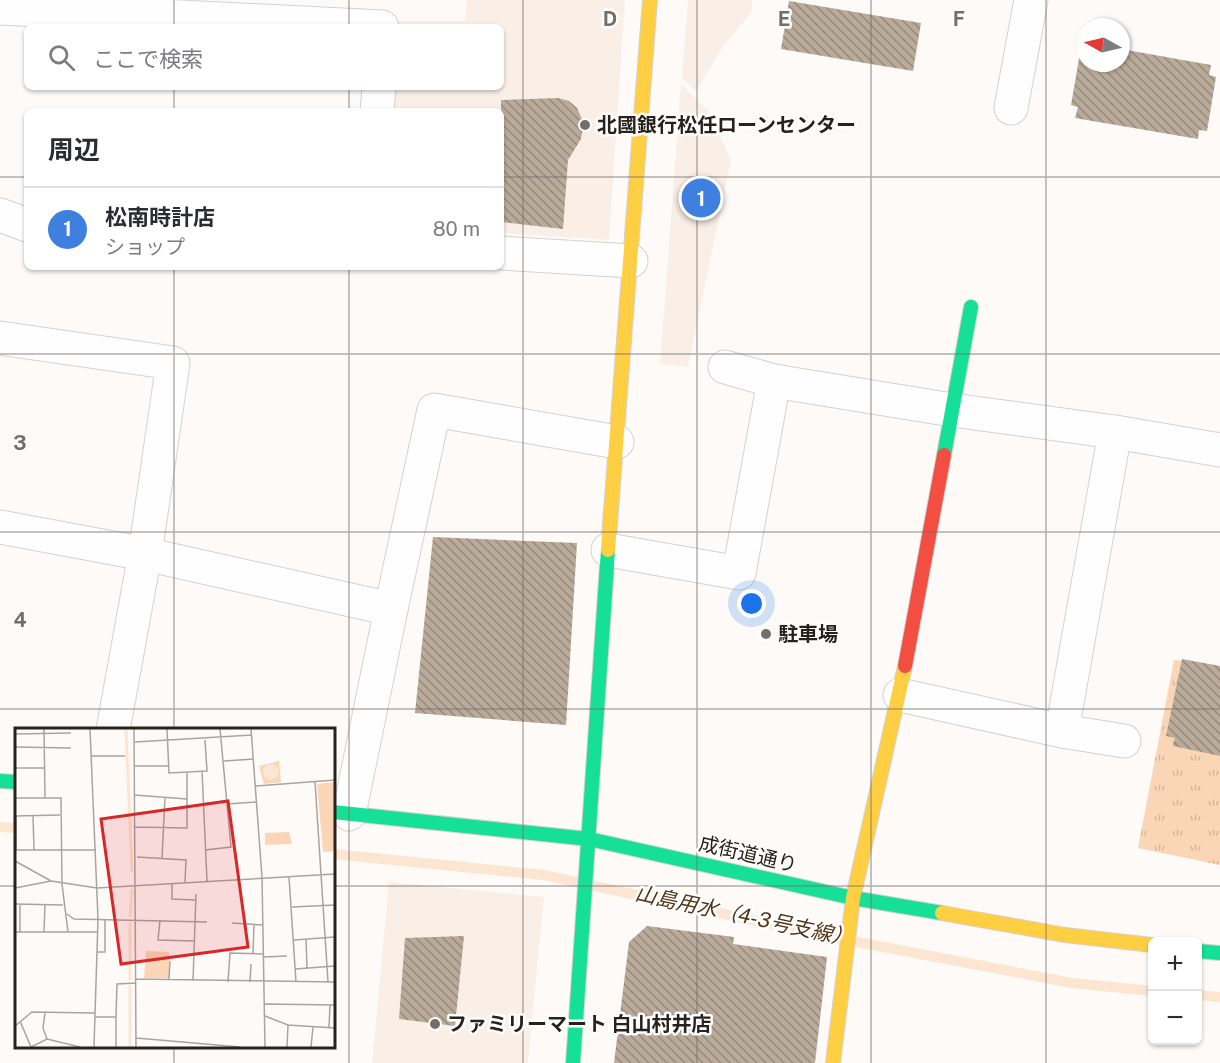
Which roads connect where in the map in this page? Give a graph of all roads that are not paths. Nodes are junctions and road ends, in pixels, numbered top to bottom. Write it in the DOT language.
graph roads {
  1 [pos="650,0"];
  2 [pos="1031,0"];
  3 [pos="14,6"];
  4 [pos="329,24"];
  5 [pos="379,90"];
  6 [pos="378,108"];
  7 [pos="1011,108"];
  8 [pos="0,215"];
  9 [pos="24,224"];
  10 [pos="504,253"];
  11 [pos="631,261"];
  12 [pos="971,307"];
  13 [pos="0,338"];
  14 [pos="725,368"];
  15 [pos="774,381"];
  16 [pos="952,410"];
  17 [pos="1115,432"];
  18 [pos="616,442"];
  19 [pos="1220,450"];
  20 [pos="0,527"];
  21 [pos="609,550"];
  22 [pos="145,554"];
  23 [pos="391,609"];
  24 [pos="900,695"];
  25 [pos="112,728"];
  26 [pos="1062,731"];
  27 [pos="1124,741"];
  28 [pos="0,781"];
  29 [pos="15,782"];
  30 [pos="341,813"];
  31 [pos="589,839"];
  32 [pos="853,898"];
  33 [pos="1148,945"];
  34 [pos="1202,951"];
  35 [pos="1220,953"];
  36 [pos="573,1063"];
  37 [pos="833,1063"];
  1 -- 11 [label="street"];
  2 -- 7 [label="street"];
  3 -- 4 [label="street"];
  5 -- 6 [label="street"];
  8 -- 9 [label="street"];
  10 -- 11 [label="street"];
  11 -- 18 [label="street"];
  12 -- 16 [label="street"];
  13 -- 22 [label="street"];
  14 -- 15 [label="street"];
  15 -- 16 [label="street"];
  15 -- 21 [label="street"];
  16 -- 17 [label="street"];
  16 -- 24 [label="street"];
  17 -- 19 [label="street"];
  17 -- 26 [label="street"];
  18 -- 21 [label="street"];
  18 -- 23 [label="street"];
  20 -- 22 [label="street"];
  21 -- 31 [label="street"];
  22 -- 23 [label="street"];
  22 -- 25 [label="street"];
  23 -- 30 [label="street"];
  24 -- 26 [label="street"];
  24 -- 32 [label="street"];
  26 -- 27 [label="street"];
  28 -- 29 [label="street"];
  30 -- 31 [label="street, 成街道通り"];
  31 -- 32 [label="street, 成街道通り"];
  31 -- 36 [label="street"];
  32 -- 33 [label="street, 成街道通り"];
  32 -- 37 [label="street"];
  34 -- 35 [label="street"];
}
